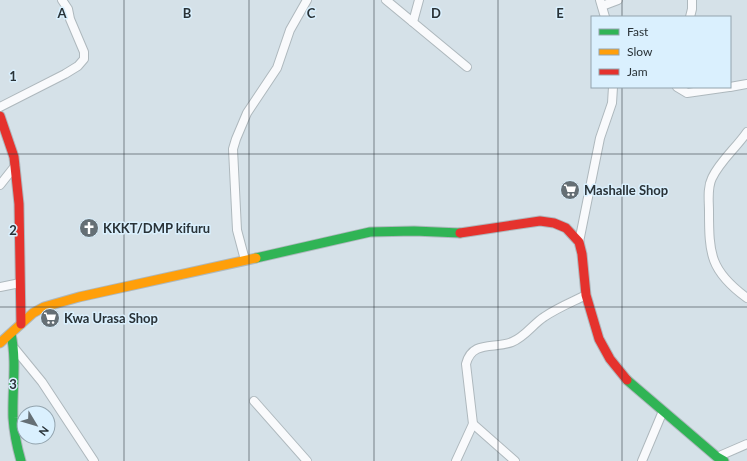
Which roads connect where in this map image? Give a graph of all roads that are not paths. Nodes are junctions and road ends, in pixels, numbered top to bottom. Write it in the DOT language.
graph roads {
  1 [pos="62,0"];
  2 [pos="386,0"];
  3 [pos="419,0"];
  4 [pos="618,0"];
  5 [pos="692,0"];
  6 [pos="303,1"];
  7 [pos="601,3"];
  8 [pos="605,16"];
  9 [pos="690,16"];
  10 [pos="413,22"];
  11 [pos="467,67"];
  12 [pos="747,84"];
  13 [pos="731,87"];
  14 [pos="613,88"];
  15 [pos="678,88"];
  16 [pos="722,88"];
  17 [pos="0,107"];
  18 [pos="0,116"];
  19 [pos="747,132"];
  20 [pos="15,166"];
  21 [pos="0,185"];
  22 [pos="579,242"];
  23 [pos="245,260"];
  24 [pos="20,283"];
  25 [pos="0,287"];
  26 [pos="586,295"];
  27 [pos="747,298"];
  28 [pos="21,324"];
  29 [pos="11,334"];
  30 [pos="0,343"];
  31 [pos="15,349"];
  32 [pos="254,401"];
  33 [pos="663,411"];
  34 [pos="473,424"];
  35 [pos="747,444"];
  36 [pos="93,459"];
  37 [pos="720,459"];
  38 [pos="21,461"];
  39 [pos="101,461"];
  40 [pos="307,461"];
  41 [pos="456,461"];
  42 [pos="514,461"];
  43 [pos="642,461"];
  1 -- 17 [label="street"];
  2 -- 10 [label="street"];
  3 -- 10 [label="street"];
  4 -- 7 [label="street"];
  5 -- 9 [label="street"];
  6 -- 23 [label="street"];
  7 -- 8 [label="street"];
  10 -- 11 [label="street"];
  12 -- 13 [label="street"];
  14 -- 22 [label="street"];
  15 -- 16 [label="street"];
  18 -- 20 [label="street"];
  19 -- 27 [label="street"];
  20 -- 21 [label="street"];
  20 -- 24 [label="street"];
  22 -- 23 [label="street"];
  22 -- 26 [label="street"];
  23 -- 28 [label="street"];
  24 -- 25 [label="street"];
  24 -- 28 [label="street"];
  26 -- 33 [label="street"];
  26 -- 34 [label="street"];
  28 -- 29 [label="street"];
  29 -- 30 [label="street"];
  29 -- 31 [label="street"];
  31 -- 36 [label="street"];
  31 -- 38 [label="street"];
  32 -- 40 [label="street"];
  33 -- 37 [label="street"];
  33 -- 43 [label="street"];
  34 -- 41 [label="street"];
  34 -- 42 [label="street"];
  35 -- 37 [label="street"];
  36 -- 39 [label="street"];
}
